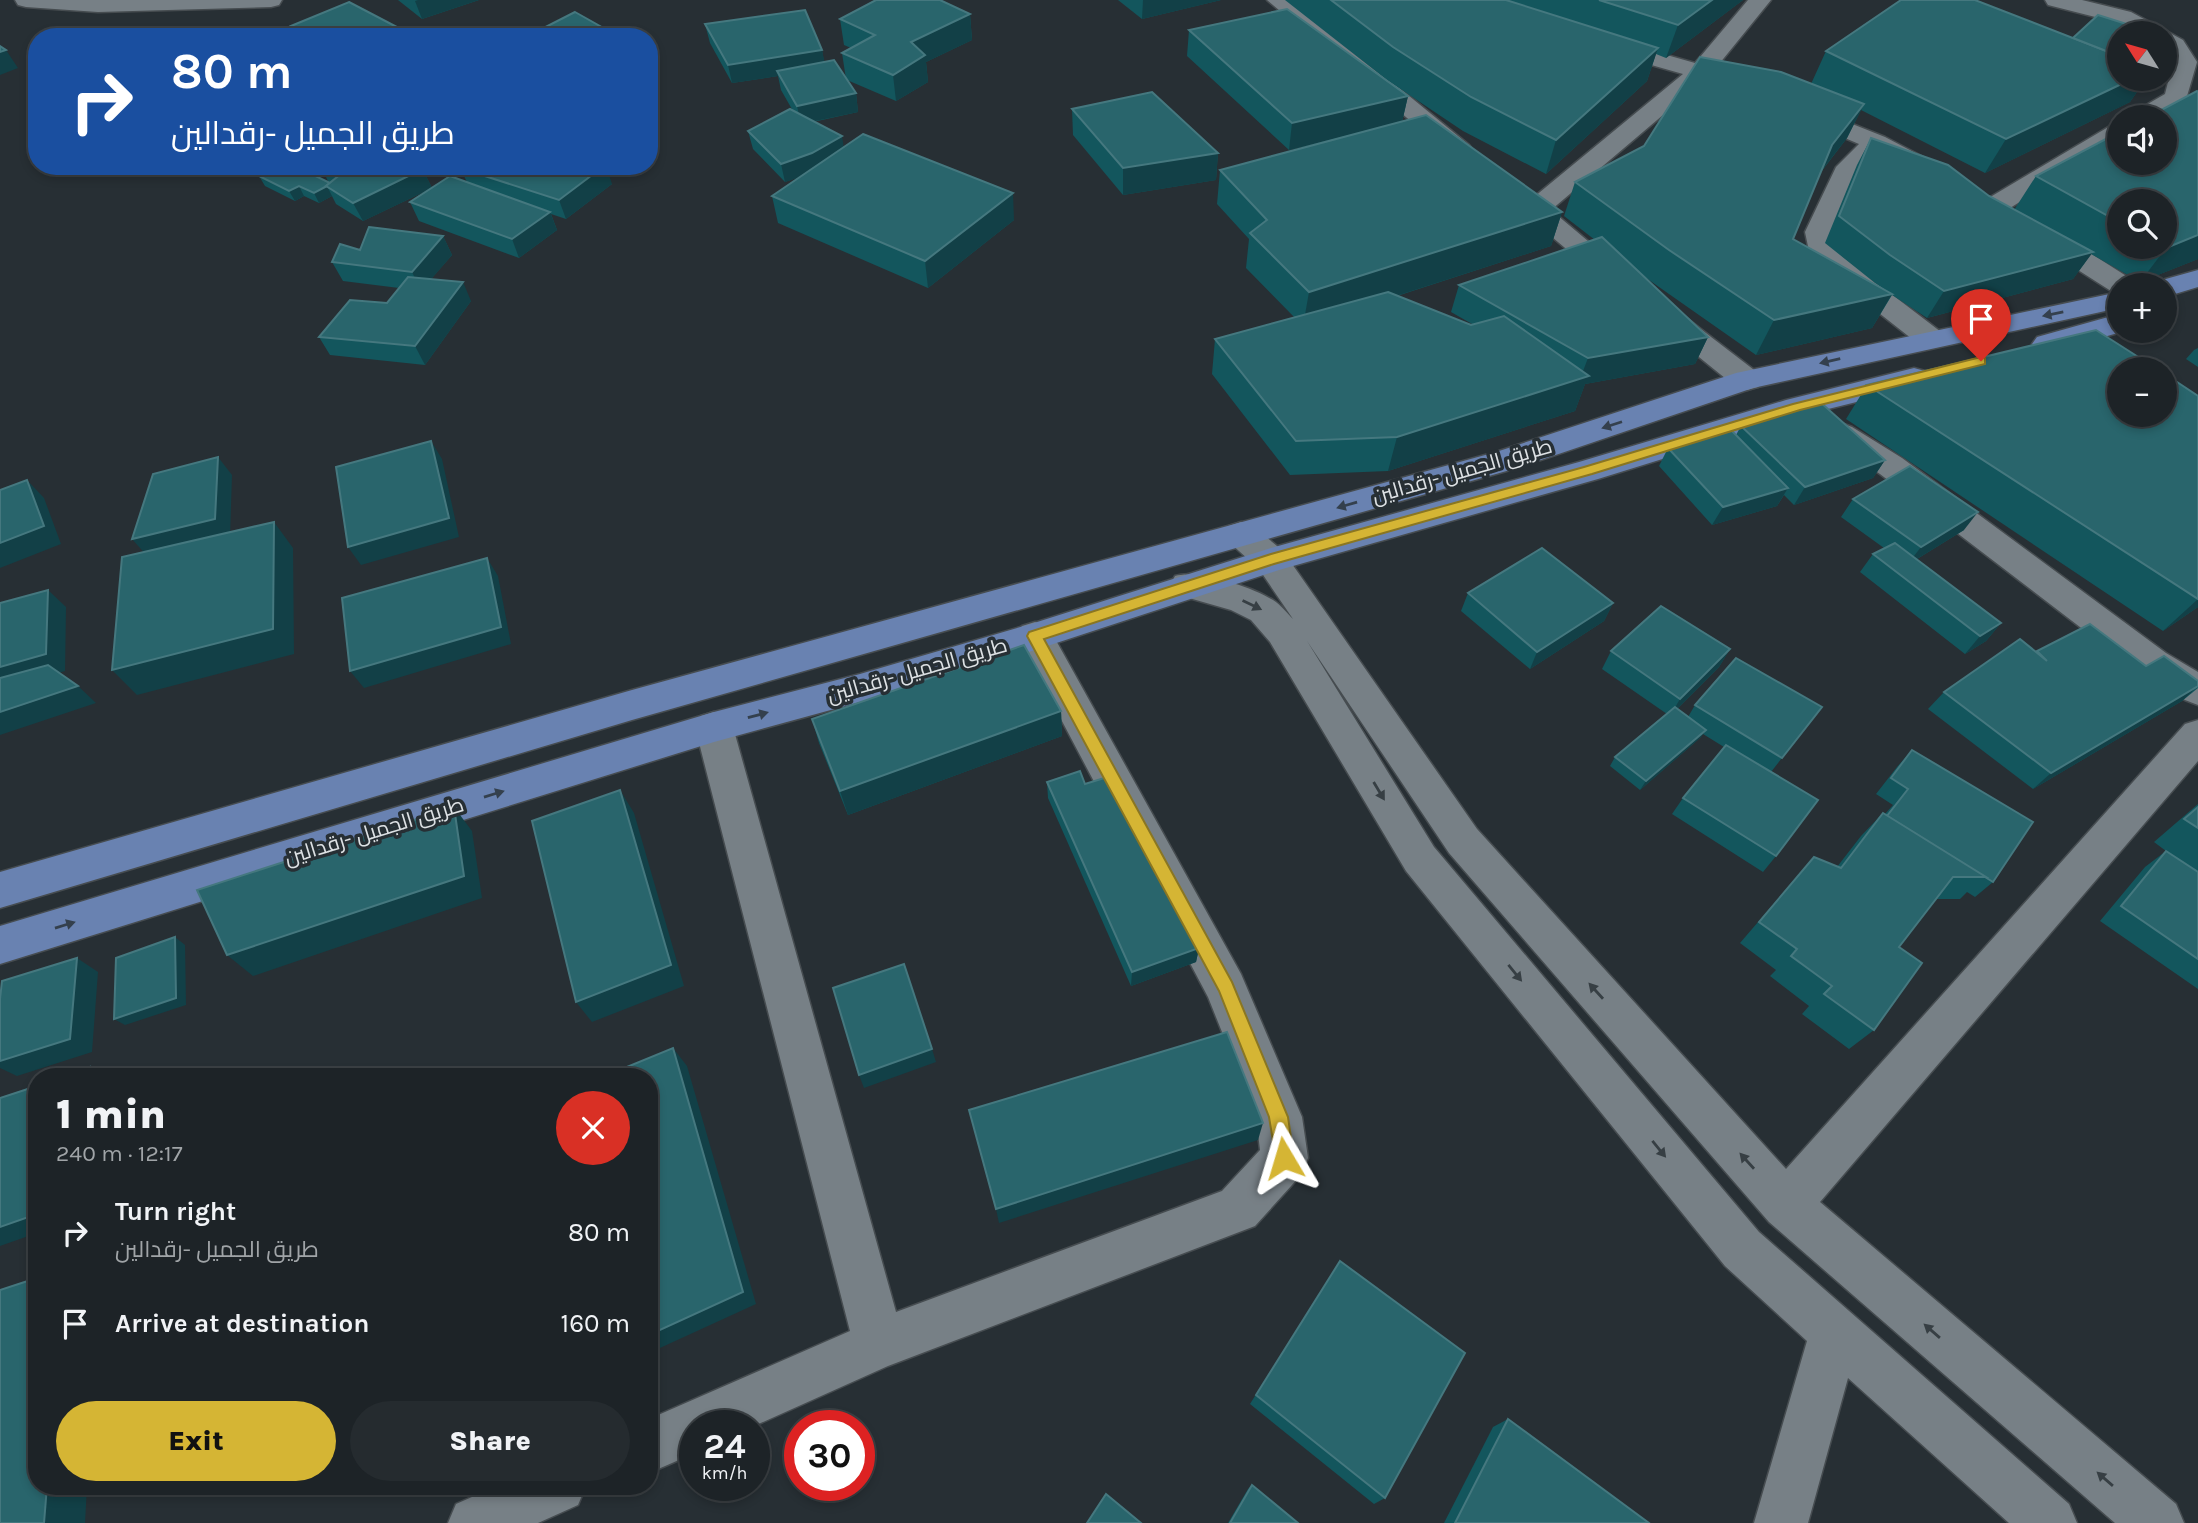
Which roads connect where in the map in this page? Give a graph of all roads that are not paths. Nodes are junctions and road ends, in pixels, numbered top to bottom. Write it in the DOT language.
graph roads {
  1 [pos="26,0"];
  2 [pos="271,0"];
  3 [pos="1278,0"];
  4 [pos="1760,0"];
  5 [pos="2056,0"];
  6 [pos="2132,21"];
  7 [pos="1583,38"];
  8 [pos="2177,48"];
  9 [pos="1700,72"];
  10 [pos="2177,91"];
  11 [pos="2177,91"];
  12 [pos="1759,94"];
  13 [pos="1783,103"];
  14 [pos="2163,105"];
  15 [pos="2107,138"];
  16 [pos="1876,142"];
  17 [pos="1936,173"];
  18 [pos="1972,192"];
  19 [pos="1996,205"];
  20 [pos="1534,211"];
  21 [pos="2107,276"];
  22 [pos="2198,278"];
  23 [pos="2177,284"];
  24 [pos="2198,301"];
  25 [pos="2107,302"];
  26 [pos="2177,307"];
  27 [pos="2107,338"];
  28 [pos="1931,339"];
  29 [pos="1747,380"];
  30 [pos="1797,407"];
  31 [pos="1256,547"];
  32 [pos="1187,585"];
  33 [pos="1035,636"];
  34 [pos="2195,685"];
  35 [pos="714,727"];
  36 [pos="2198,735"];
  37 [pos="0,890"];
  38 [pos="0,946"];
  39 [pos="1786,1205"];
  40 [pos="1835,1332"];
  41 [pos="879,1343"];
  42 [pos="658,1442"];
  43 [pos="539,1495"];
  44 [pos="475,1523"];
  45 [pos="1781,1523"];
  46 [pos="2050,1523"];
  47 [pos="2157,1523"];
  1 -- 2 [label="street"];
  3 -- 20 [label="street"];
  4 -- 9 [label="street"];
  5 -- 6 [label="street"];
  7 -- 9 [label="street"];
  8 -- 11 [label="street"];
  9 -- 12 [label="street"];
  9 -- 20 [label="street"];
  10 -- 14 [label="street"];
  13 -- 16 [label="street"];
  15 -- 19 [label="street"];
  16 -- 17 [label="street"];
  16 -- 28 [label="street"];
  18 -- 19 [label="street"];
  19 -- 21 [label="street"];
  20 -- 29 [label="street"];
  22 -- 23 [label="main road"];
  24 -- 26 [label="main road"];
  25 -- 28 [label="main road, طريق الجميل -رقدالين, one-way"];
  27 -- 30 [label="main road, طريق الجميل -رقدالين"];
  28 -- 29 [label="main road, طريق الجميل -رقدالين, one-way"];
  29 -- 31 [label="main road, طريق الجميل -رقدالين, one-way"];
  30 -- 31 [label="main road, طريق الجميل -رقدالين"];
  30 -- 34 [label="street"];
  31 -- 32 [label="main road, طريق الجميل -رقدالين"];
  31 -- 37 [label="main road, طريق الجميل -رقدالين"];
  39 -- 31 [label="street, one-way"];
  32 -- 33 [label="main road, طريق الجميل -رقدالين"];
  32 -- 40 [label="street, one-way"];
  35 -- 33 [label="main road, طريق الجميل -رقدالين, one-way"];
  33 -- 41 [label="street"];
  38 -- 35 [label="main road, طريق الجميل -رقدالين, one-way"];
  35 -- 41 [label="street"];
  36 -- 39 [label="street"];
  47 -- 39 [label="street, one-way"];
  40 -- 45 [label="street"];
  40 -- 46 [label="street"];
  41 -- 42 [label="street"];
  43 -- 44 [label="street"];
}
